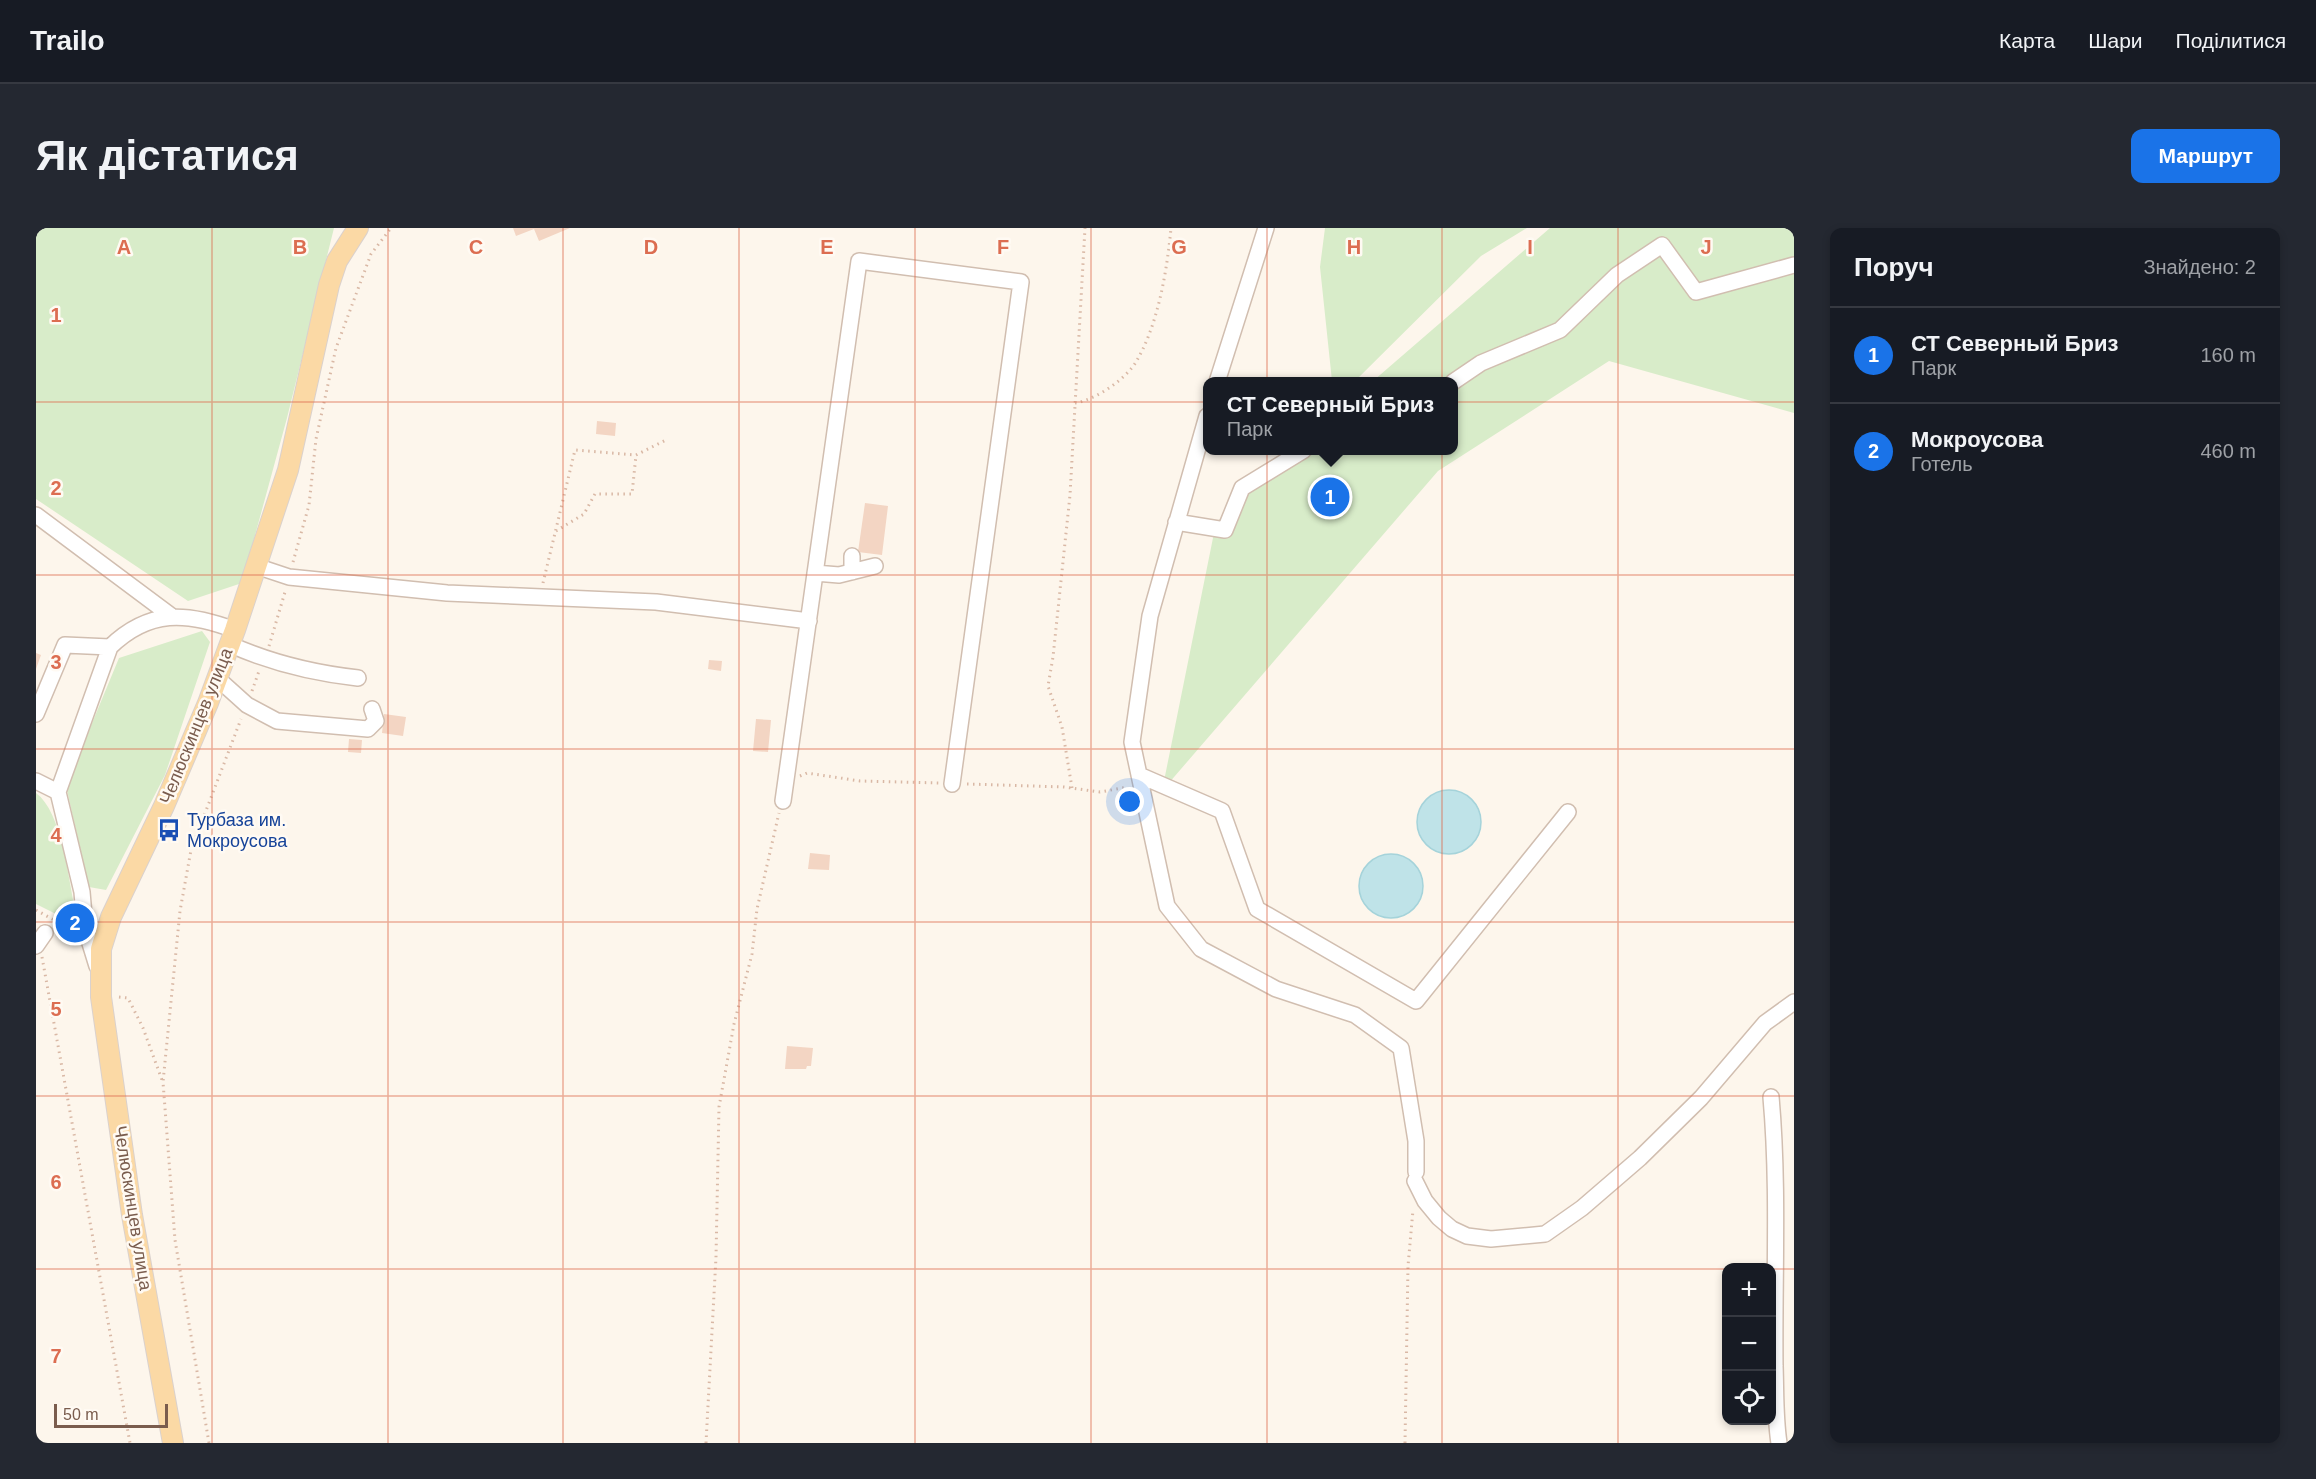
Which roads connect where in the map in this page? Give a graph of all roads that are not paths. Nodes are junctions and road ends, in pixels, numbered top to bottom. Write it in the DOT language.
graph roads {
  1 [pos="1266,228"];
  2 [pos="356,232"];
  3 [pos="1794,265"];
  4 [pos="1218,377"];
  5 [pos="1458,379"];
  6 [pos="1203,430"];
  7 [pos="1296,455"];
  8 [pos="36,515"];
  9 [pos="1176,522"];
  10 [pos="852,556"];
  11 [pos="256,566"];
  12 [pos="875,566"];
  13 [pos="852,572"];
  14 [pos="815,573"];
  15 [pos="170,615"];
  16 [pos="809,621"];
  17 [pos="232,637"];
  18 [pos="110,647"];
  19 [pos="217,678"];
  20 [pos="358,678"];
  21 [pos="372,709"];
  22 [pos="36,714"];
  23 [pos="1140,780"];
  24 [pos="36,781"];
  25 [pos="952,784"];
  26 [pos="58,792"];
  27 [pos="783,801"];
  28 [pos="1568,812"];
  29 [pos="101,977"];
  30 [pos="1794,1002"];
  31 [pos="1772,1097"];
  32 [pos="173,1443"];
  33 [pos="1779,1443"];
  1 -- 4 [label="street"];
  2 -- 11 [label="main road, Челюскинцев улица"];
  3 -- 5 [label="street"];
  6 -- 9 [label="street"];
  7 -- 9 [label="street"];
  8 -- 15 [label="street"];
  9 -- 23 [label="street"];
  10 -- 13 [label="street"];
  11 -- 16 [label="street"];
  11 -- 17 [label="main road, Челюскинцев улица"];
  12 -- 13 [label="street"];
  13 -- 14 [label="street"];
  14 -- 16 [label="street"];
  14 -- 25 [label="street"];
  15 -- 17 [label="street"];
  15 -- 18 [label="street"];
  16 -- 27 [label="street"];
  17 -- 19 [label="main road, Челюскинцев улица"];
  17 -- 20 [label="street"];
  18 -- 22 [label="street"];
  18 -- 26 [label="street"];
  19 -- 21 [label="street"];
  19 -- 29 [label="main road, Челюскинцев улица"];
  23 -- 28 [label="street"];
  23 -- 30 [label="street"];
  24 -- 26 [label="street"];
  26 -- 29 [label="street"];
  29 -- 32 [label="main road, Челюскинцев улица"];
  31 -- 33 [label="street"];
}
